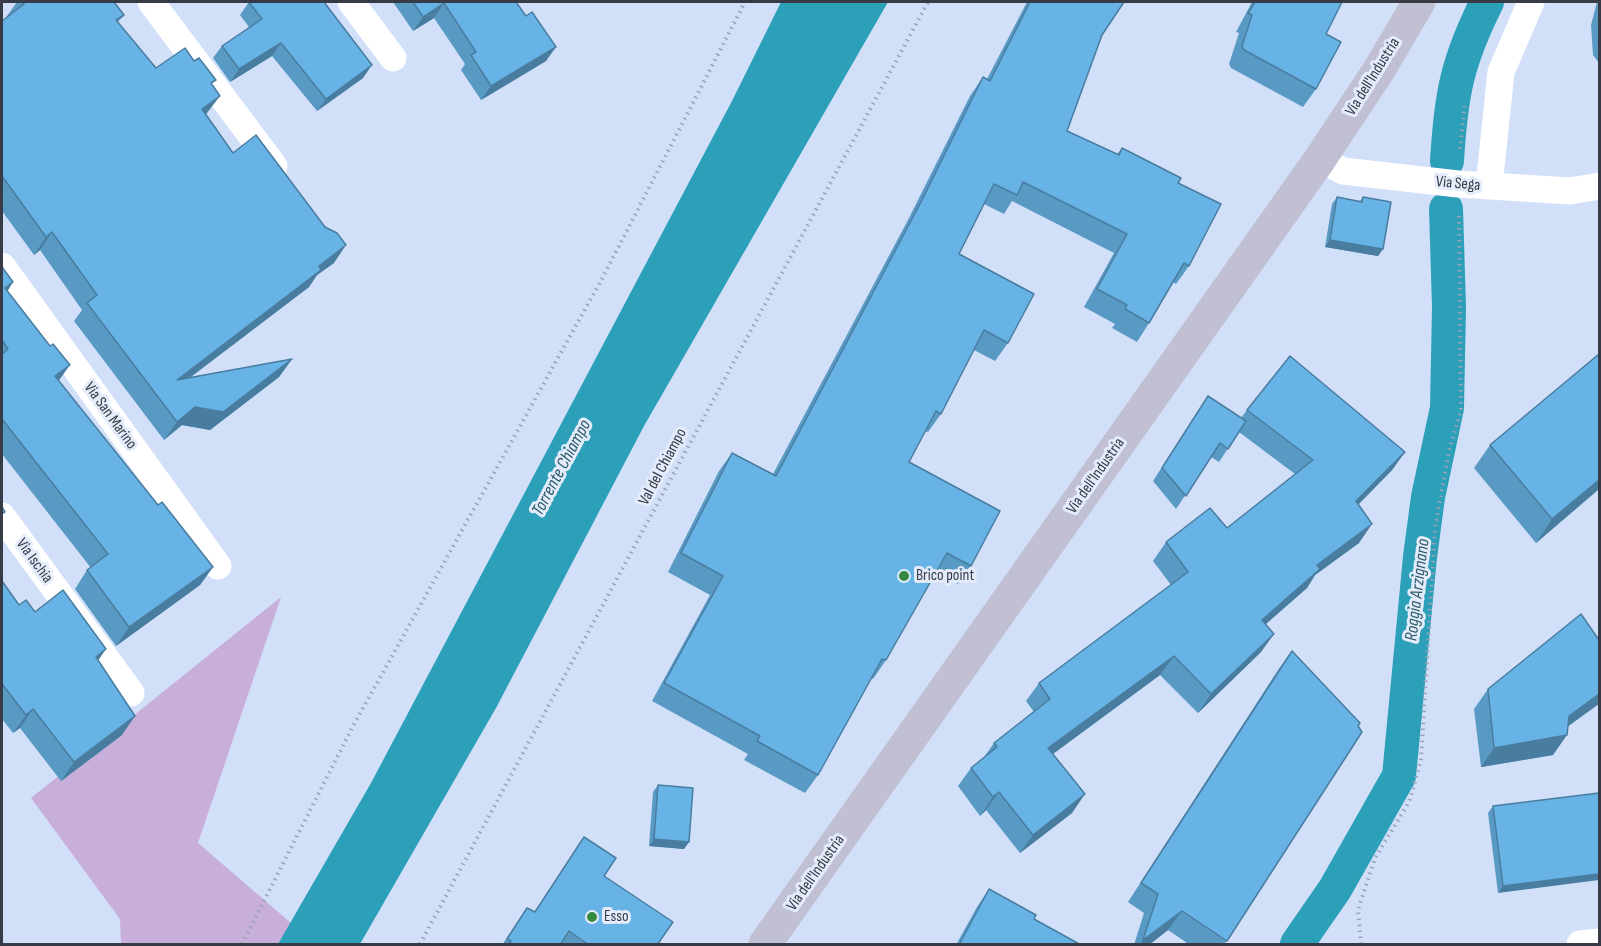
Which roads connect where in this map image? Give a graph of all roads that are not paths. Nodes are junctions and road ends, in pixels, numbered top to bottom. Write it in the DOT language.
graph roads {
  1 [pos="151,2"];
  2 [pos="351,2"];
  3 [pos="1419,2"];
  4 [pos="1531,2"];
  5 [pos="393,58"];
  6 [pos="1320,159"];
  7 [pos="1490,186"];
  8 [pos="1599,186"];
  9 [pos="290,188"];
  10 [pos="2,266"];
  11 [pos="2,516"];
  12 [pos="218,566"];
  13 [pos="131,693"];
  14 [pos="1599,942"];
  15 [pos="765,945"];
  16 [pos="1580,945"];
  1 -- 9 [label="street"];
  2 -- 5 [label="street"];
  3 -- 6 [label="main road, Via dell'Industria"];
  4 -- 7 [label="street"];
  6 -- 7 [label="street, Via Sega"];
  6 -- 15 [label="main road, Via dell'Industria"];
  7 -- 8 [label="street, Via Sega"];
  10 -- 12 [label="street, Via San Marino"];
  11 -- 13 [label="street, Via Ischia"];
  14 -- 16 [label="street"];
}
